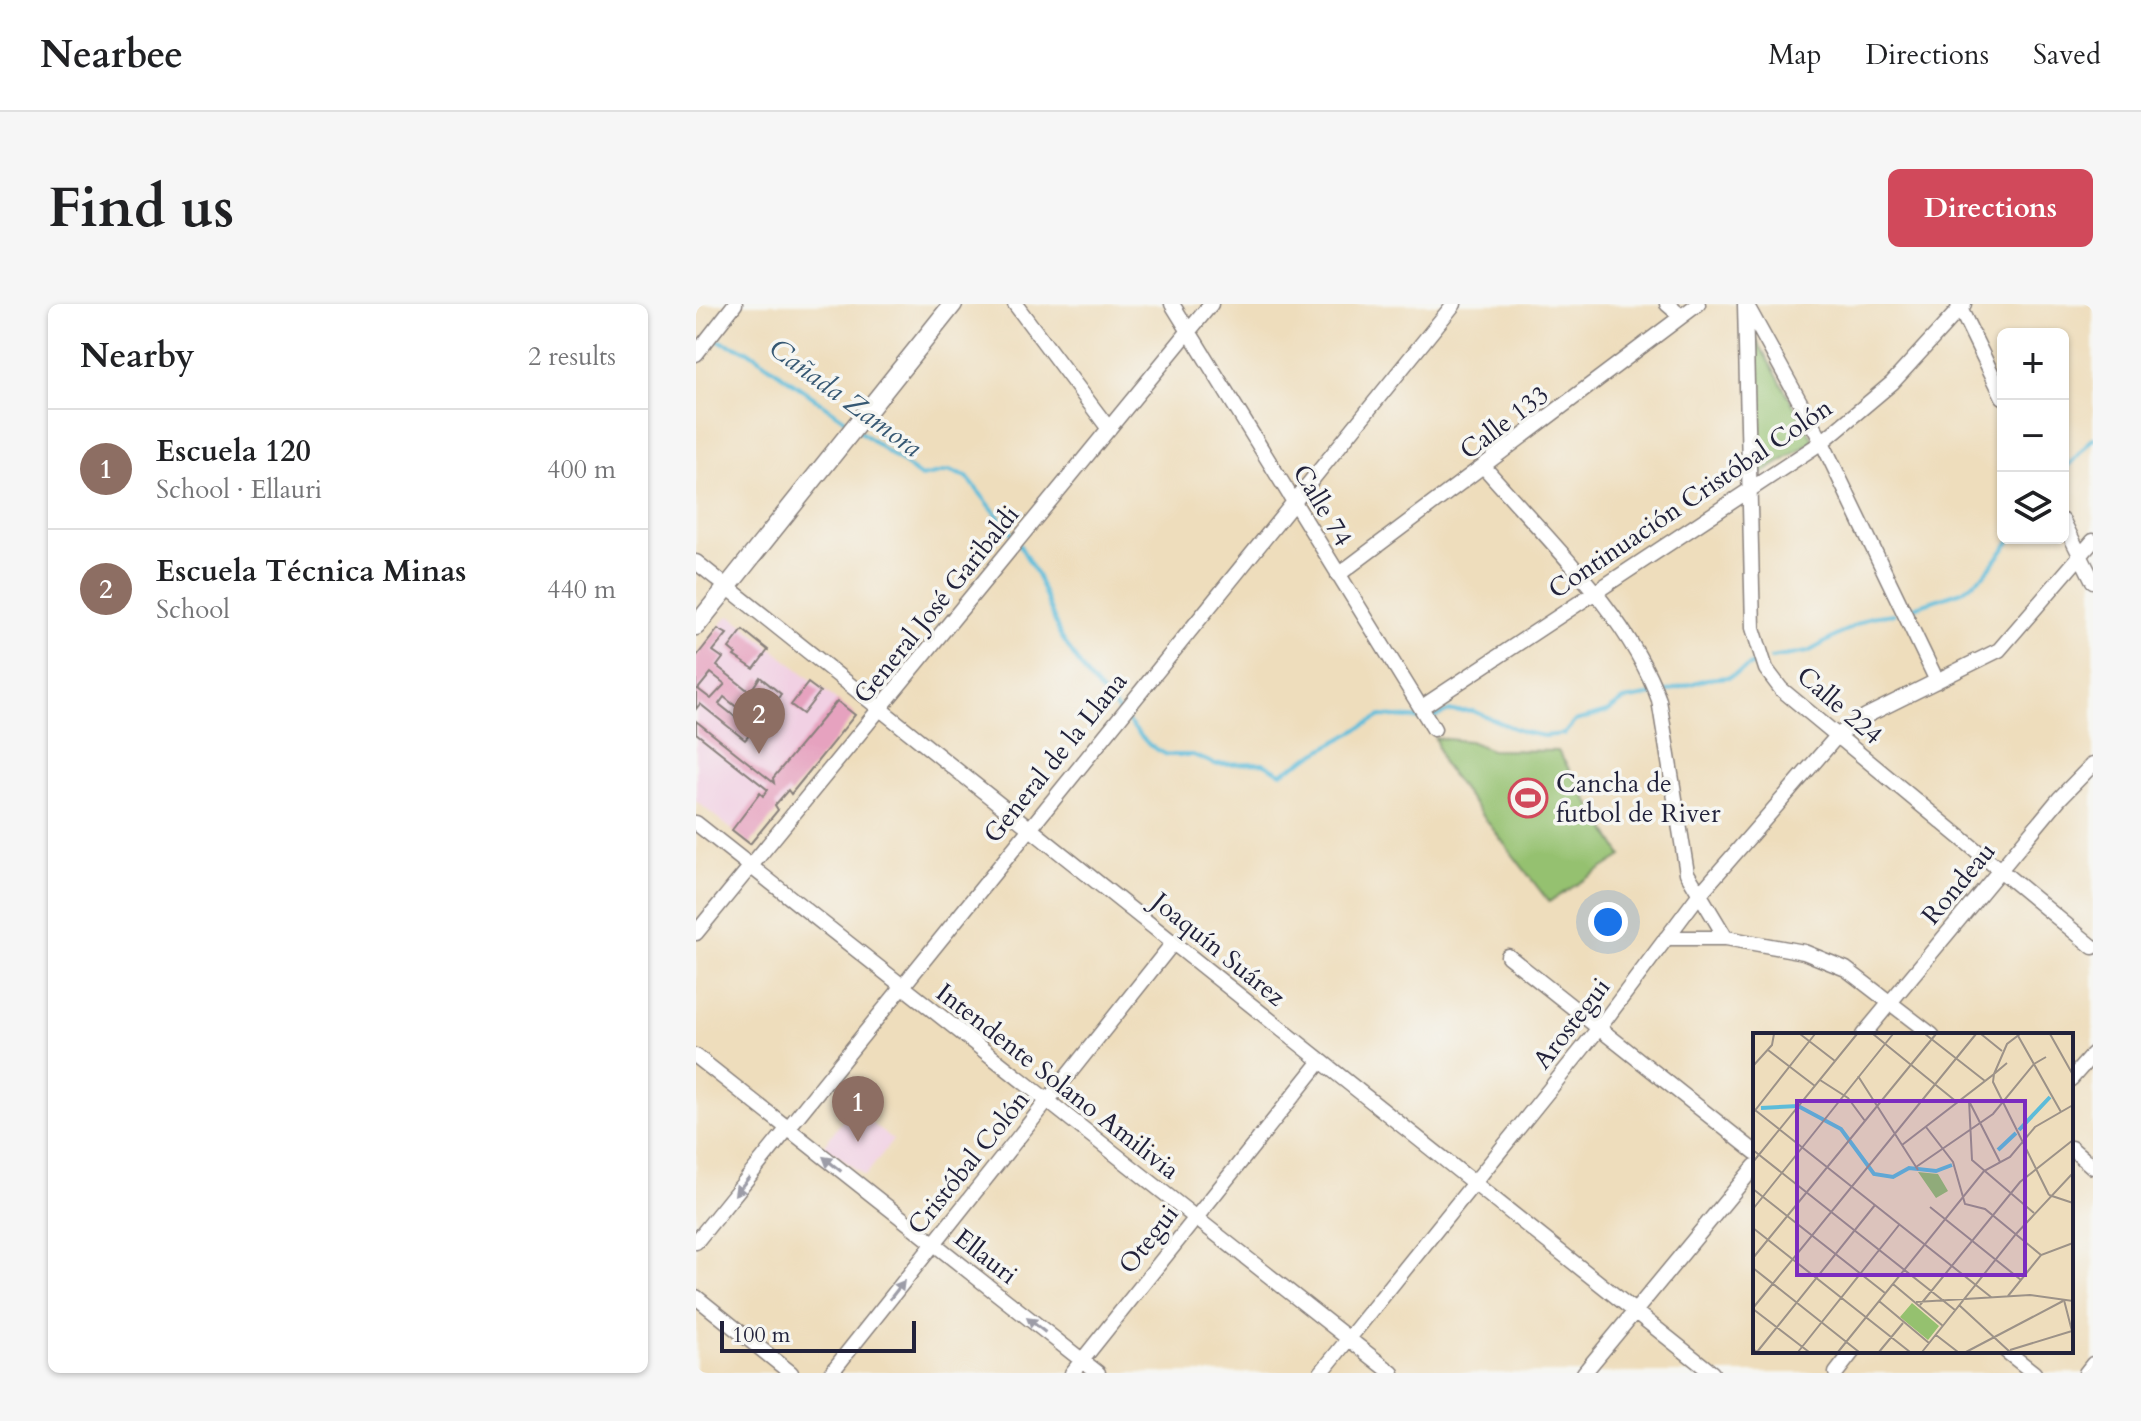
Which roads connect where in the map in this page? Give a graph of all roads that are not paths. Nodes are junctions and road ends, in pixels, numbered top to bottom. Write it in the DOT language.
graph roads {
  1 [pos="735,304"];
  2 [pos="953,304"];
  3 [pos="1015,304"];
  4 [pos="1172,304"];
  5 [pos="1211,304"];
  6 [pos="1454,304"];
  7 [pos="1667,304"];
  8 [pos="1698,304"];
  9 [pos="1745,304"];
  10 [pos="1960,306"];
  11 [pos="1681,316"];
  12 [pos="1190,330"];
  13 [pos="698,352"];
  14 [pos="1997,384"];
  15 [pos="1109,429"];
  16 [pos="1822,442"];
  17 [pos="1485,468"];
  18 [pos="1748,489"];
  19 [pos="1293,502"];
  20 [pos="2069,533"];
  21 [pos="2093,541"];
  22 [pos="2081,557"];
  23 [pos="696,562"];
  24 [pos="1338,575"];
  25 [pos="2093,581"];
  26 [pos="727,587"];
  27 [pos="1593,593"];
  28 [pos="696,626"];
  29 [pos="1937,681"];
  30 [pos="882,710"];
  31 [pos="1428,718"];
  32 [pos="1838,735"];
  33 [pos="2093,764"];
  34 [pos="696,823"];
  35 [pos="1029,826"];
  36 [pos="750,867"];
  37 [pos="1999,870"];
  38 [pos="1698,896"];
  39 [pos="696,933"];
  40 [pos="1666,938"];
  41 [pos="1726,938"];
  42 [pos="1173,943"];
  43 [pos="2093,947"];
  44 [pos="1508,956"];
  45 [pos="899,987"];
  46 [pos="1890,1002"];
  47 [pos="1599,1028"];
  48 [pos="1865,1033"];
  49 [pos="1929,1033"];
  50 [pos="2093,1054"];
  51 [pos="696,1056"];
  52 [pos="1321,1061"];
  53 [pos="2073,1077"];
  54 [pos="1047,1102"];
  55 [pos="788,1129"];
  56 [pos="1753,1150"];
  57 [pos="2073,1150"];
  58 [pos="2093,1167"];
  59 [pos="1753,1168"];
  60 [pos="1474,1183"];
  61 [pos="1195,1219"];
  62 [pos="696,1242"];
  63 [pos="933,1244"];
  64 [pos="696,1297"];
  65 [pos="1635,1312"];
  66 [pos="1349,1338"];
  67 [pos="1851,1353"];
  68 [pos="2009,1353"];
  69 [pos="1082,1361"];
  70 [pos="2093,1364"];
  71 [pos="791,1373"];
  72 [pos="831,1373"];
  73 [pos="1072,1373"];
  74 [pos="1098,1373"];
  75 [pos="1321,1373"];
  76 [pos="1392,1373"];
  77 [pos="1584,1373"];
  78 [pos="1712,1373"];
  79 [pos="1836,1373"];
  80 [pos="2034,1373"];
  81 [pos="2086,1373"];
  1 -- 13 [label="street"];
  2 -- 26 [label="street"];
  3 -- 15 [label="street"];
  4 -- 12 [label="street, Calle 74"];
  5 -- 12 [label="street, General José Garibaldi"];
  6 -- 19 [label="street, General de la Llana"];
  7 -- 11 [label="street"];
  8 -- 11 [label="street, Calle 133"];
  9 -- 16 [label="street"];
  9 -- 18 [label="street, Calle 224"];
  10 -- 14 [label="street"];
  10 -- 16 [label="street, Continuación Cristóbal Colón"];
  11 -- 17 [label="street, Calle 133"];
  12 -- 15 [label="street, General José Garibaldi"];
  12 -- 19 [label="street, Calle 74"];
  15 -- 30 [label="street, General José Garibaldi"];
  16 -- 18 [label="street, Continuación Cristóbal Colón"];
  16 -- 29 [label="street"];
  17 -- 24 [label="street, Calle 133"];
  17 -- 27 [label="street"];
  18 -- 27 [label="street, Continuación Cristóbal Colón"];
  18 -- 32 [label="street, Calle 224"];
  19 -- 24 [label="street, Calle 74"];
  19 -- 35 [label="street, General de la Llana"];
  20 -- 22 [label="street"];
  21 -- 22 [label="street, Arostegui"];
  22 -- 25 [label="street"];
  22 -- 29 [label="street, Arostegui"];
  23 -- 26 [label="street, Joaquín Suárez"];
  24 -- 31 [label="street, Calle 74"];
  26 -- 28 [label="street"];
  26 -- 30 [label="street, Joaquín Suárez"];
  27 -- 31 [label="street, Continuación Cristóbal Colón"];
  27 -- 38 [label="street"];
  29 -- 32 [label="street, Arostegui"];
  30 -- 35 [label="street, Joaquín Suárez"];
  30 -- 36 [label="street, General José Garibaldi"];
  32 -- 37 [label="street, Calle 224"];
  32 -- 38 [label="street, Arostegui"];
  33 -- 37 [label="street, Rondeau"];
  34 -- 36 [label="street, Intendente Solano Amilivia"];
  35 -- 42 [label="street, Joaquín Suárez"];
  35 -- 45 [label="street, General de la Llana"];
  36 -- 39 [label="street, General José Garibaldi"];
  36 -- 45 [label="street, Intendente Solano Amilivia"];
  37 -- 43 [label="street, Calle 224"];
  37 -- 46 [label="street, Rondeau"];
  38 -- 40 [label="street, Arostegui"];
  38 -- 41 [label="street"];
  40 -- 41 [label="street"];
  40 -- 47 [label="street, Arostegui"];
  41 -- 46 [label="street"];
  42 -- 52 [label="street, Joaquín Suárez"];
  42 -- 54 [label="street, Cristóbal Colón"];
  44 -- 47 [label="street"];
  45 -- 54 [label="street, Intendente Solano Amilivia"];
  45 -- 55 [label="street, General de la Llana"];
  46 -- 48 [label="street, Rondeau"];
  46 -- 49 [label="street"];
  47 -- 56 [label="street"];
  47 -- 60 [label="street, Arostegui"];
  50 -- 53 [label="street"];
  51 -- 55 [label="street, Ellauri"];
  52 -- 60 [label="street, Joaquín Suárez"];
  52 -- 61 [label="street, Otegui"];
  54 -- 61 [label="street, Intendente Solano Amilivia"];
  54 -- 63 [label="street, Cristóbal Colón"];
  55 -- 62 [label="street, General de la Llana, one-way"];
  63 -- 55 [label="street, Ellauri, one-way"];
  57 -- 58 [label="street"];
  59 -- 65 [label="street"];
  60 -- 65 [label="street, Joaquín Suárez"];
  60 -- 66 [label="street, Arostegui"];
  61 -- 66 [label="street, Intendente Solano Amilivia"];
  61 -- 69 [label="street, Otegui"];
  69 -- 63 [label="street, Ellauri, one-way"];
  72 -- 63 [label="street, Cristóbal Colón, one-way"];
  64 -- 71 [label="street"];
  65 -- 77 [label="street"];
  65 -- 78 [label="street, Joaquín Suárez"];
  66 -- 75 [label="street, Arostegui"];
  66 -- 76 [label="street, Intendente Solano Amilivia"];
  67 -- 79 [label="street"];
  68 -- 80 [label="street"];
  69 -- 73 [label="street, Otegui"];
  69 -- 74 [label="street, Ellauri"];
  70 -- 81 [label="street"];
}
